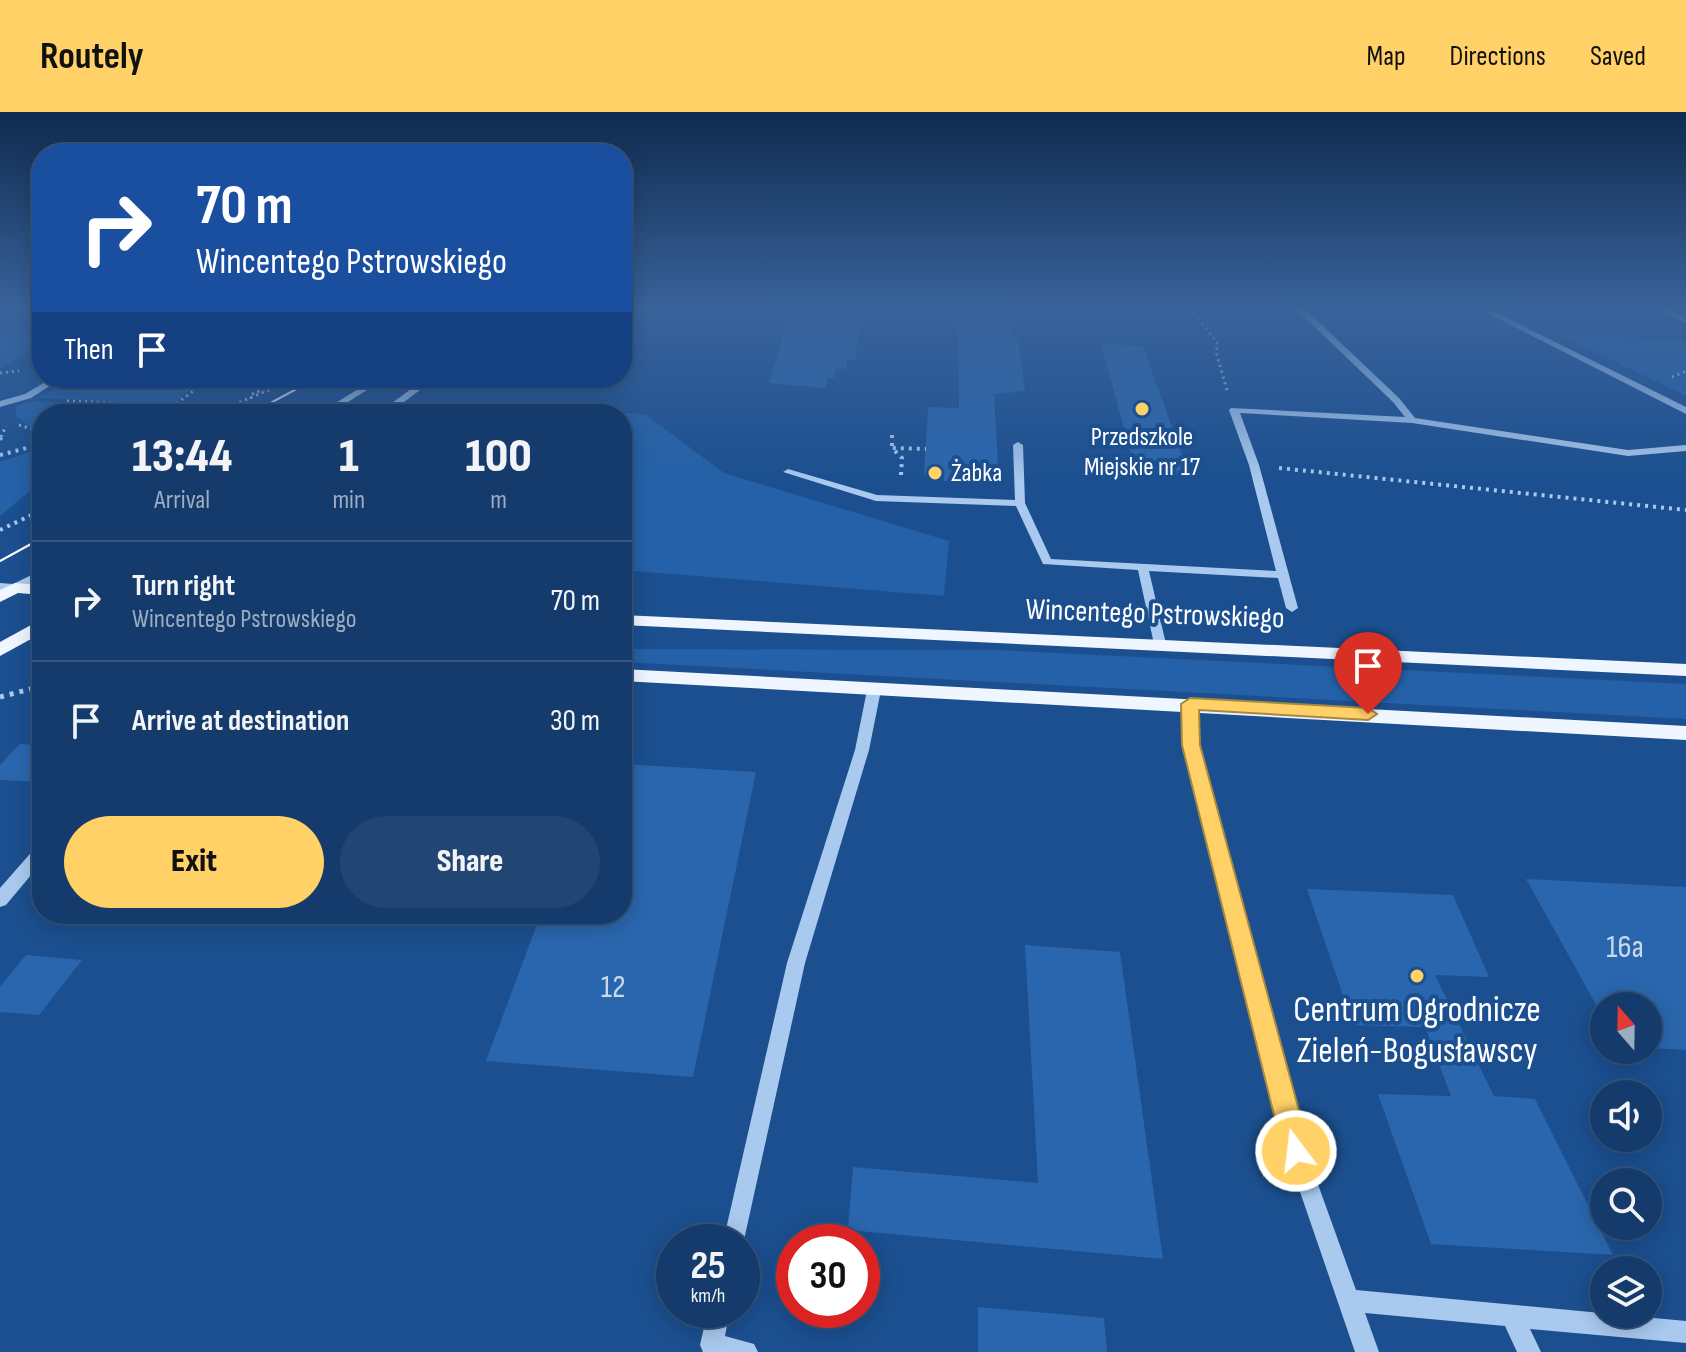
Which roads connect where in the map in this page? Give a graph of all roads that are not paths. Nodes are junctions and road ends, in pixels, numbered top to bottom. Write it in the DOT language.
graph roads {
  1 [pos="1361,367"];
  2 [pos="1598,367"];
  3 [pos="41,388"];
  4 [pos="366,388"];
  5 [pos="418,388"];
  6 [pos="0,404"];
  7 [pos="339,404"];
  8 [pos="396,404"];
  9 [pos="1686,411"];
  10 [pos="1412,420"];
  11 [pos="1018,445"];
  12 [pos="1686,448"];
  13 [pos="788,472"];
  14 [pos="1020,503"];
  15 [pos="1143,569"];
  16 [pos="1281,575"];
  17 [pos="32,578"];
  18 [pos="32,590"];
  19 [pos="5,591"];
  20 [pos="1292,608"];
  21 [pos="632,620"];
  22 [pos="32,630"];
  23 [pos="32,642"];
  24 [pos="5,643"];
  25 [pos="1160,644"];
  26 [pos="1686,670"];
  27 [pos="632,676"];
  28 [pos="874,690"];
  29 [pos="1190,704"];
  30 [pos="1686,733"];
  31 [pos="32,863"];
  32 [pos="0,900"];
  33 [pos="738,1224"];
  34 [pos="1348,1300"];
  35 [pos="1512,1316"];
  36 [pos="715,1328"];
  37 [pos="1686,1332"];
  38 [pos="746,1352"];
  39 [pos="1367,1352"];
  40 [pos="1529,1352"];
  1 -- 10 [label="street"];
  2 -- 9 [label="street"];
  3 -- 6 [label="street"];
  4 -- 7 [label="street"];
  5 -- 8 [label="street"];
  10 -- 12 [label="street"];
  10 -- 16 [label="street"];
  11 -- 14 [label="street"];
  13 -- 14 [label="street"];
  14 -- 15 [label="street"];
  15 -- 16 [label="street"];
  15 -- 25 [label="street"];
  16 -- 20 [label="street"];
  17 -- 19 [label="street"];
  18 -- 19 [label="main road"];
  21 -- 25 [label="main road, Wincentego Pstrowskiego"];
  22 -- 24 [label="main road"];
  23 -- 24 [label="main road"];
  25 -- 26 [label="main road, Wincentego Pstrowskiego"];
  27 -- 28 [label="main road"];
  28 -- 29 [label="main road"];
  28 -- 33 [label="street"];
  29 -- 30 [label="main road"];
  29 -- 34 [label="street"];
  31 -- 32 [label="street"];
  34 -- 35 [label="street"];
  34 -- 39 [label="street"];
  35 -- 37 [label="street"];
  35 -- 40 [label="street"];
  36 -- 38 [label="street"];
}
